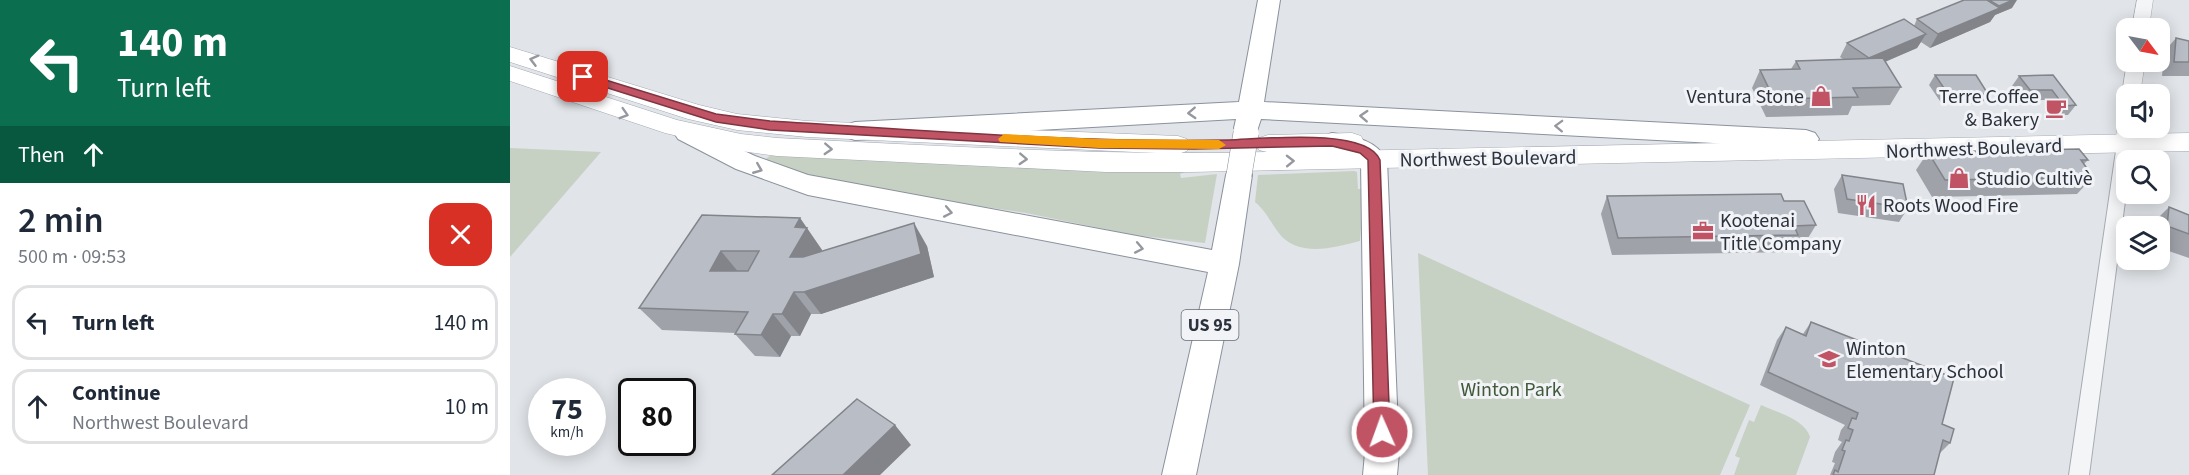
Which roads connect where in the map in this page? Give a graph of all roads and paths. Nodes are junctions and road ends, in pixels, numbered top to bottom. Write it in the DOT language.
graph roads {
  1 [pos="1269,0"];
  2 [pos="2145,0"];
  3 [pos="2142,18"];
  4 [pos="510,54"];
  5 [pos="510,73"];
  6 [pos="1248,122"];
  7 [pos="2189,126"];
  8 [pos="2170,127"];
  9 [pos="855,131"];
  10 [pos="2116,132"];
  11 [pos="2116,132"];
  12 [pos="687,133"];
  13 [pos="2127,138"];
  14 [pos="2165,138"];
  15 [pos="1806,139"];
  16 [pos="1332,142"];
  17 [pos="2189,142"];
  18 [pos="1374,160"];
  19 [pos="1224,264"];
  20 [pos="1179,475"];
  21 [pos="1380,475"];
  22 [pos="2079,475"];
  1 -- 6 [label="highway, US 95"];
  2 -- 3 [label="street"];
  9 -- 4 [label="main road, Northwest Boulevard, one-way"];
  5 -- 12 [label="main road, Northwest Boulevard, one-way"];
  6 -- 9 [label="highway, one-way"];
  15 -- 6 [label="highway, one-way"];
  6 -- 19 [label="highway, US 95, bridge"];
  7 -- 8 [label="main road"];
  9 -- 16 [label="main road, Northwest Boulevard"];
  10 -- 15 [label="main road, Northwest Boulevard"];
  11 -- 18 [label="main road, Northwest Boulevard"];
  12 -- 18 [label="main road, Northwest Boulevard, one-way"];
  12 -- 19 [label="highway, one-way"];
  13 -- 22 [label="street"];
  14 -- 17 [label="main road, Northwest Boulevard"];
  15 -- 16 [label="main road, Northwest Boulevard"];
  16 -- 18 [label="highway"];
  18 -- 21 [label="highway"];
  19 -- 20 [label="highway, US 95"];
}
